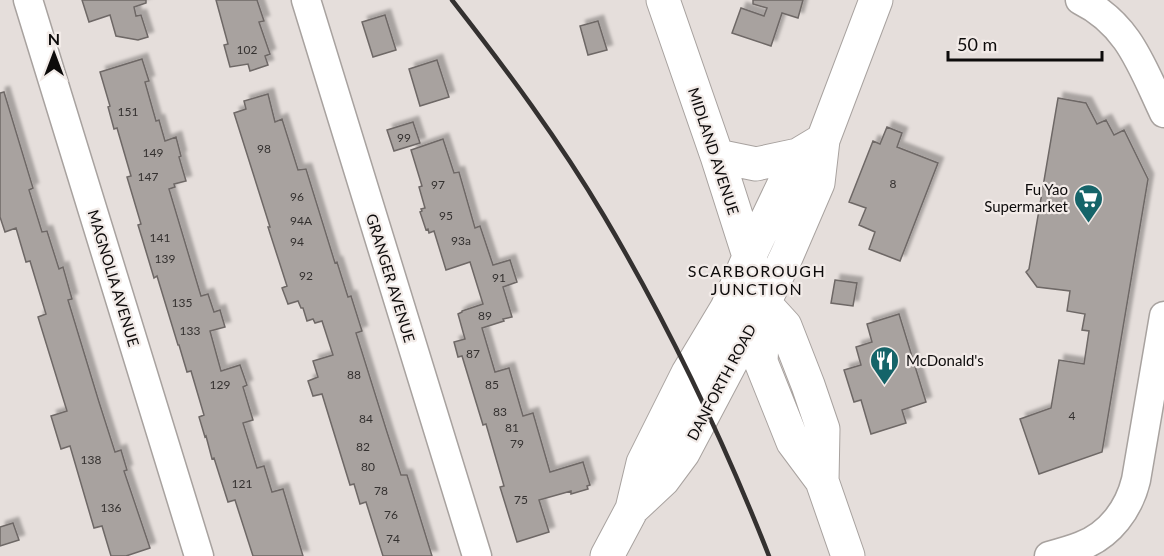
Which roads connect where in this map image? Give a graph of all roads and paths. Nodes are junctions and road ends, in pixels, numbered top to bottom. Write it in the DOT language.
graph roads {
  1 [pos="28,0"];
  2 [pos="306,0"];
  3 [pos="663,0"];
  4 [pos="876,0"];
  5 [pos="1080,0"];
  6 [pos="1164,113"];
  7 [pos="811,147"];
  8 [pos="717,156"];
  9 [pos="749,257"];
  10 [pos="764,303"];
  11 [pos="1164,316"];
  12 [pos="632,509"];
  13 [pos="199,556"];
  14 [pos="477,556"];
  15 [pos="607,556"];
  16 [pos="848,556"];
  17 [pos="1049,556"];
  1 -- 13 [label="street, MAGNOLIA AVENUE"];
  2 -- 14 [label="street, GRANGER AVENUE"];
  3 -- 8 [label="main road, MIDLAND AVENUE"];
  4 -- 7 [label="main road, DANFORTH ROAD"];
  5 -- 6 [label="street"];
  7 -- 8 [label="main road"];
  7 -- 9 [label="main road, DANFORTH ROAD"];
  7 -- 10 [label="main road, DANFORTH ROAD"];
  8 -- 9 [label="main road, MIDLAND AVENUE"];
  9 -- 10 [label="main road, MIDLAND AVENUE"];
  9 -- 12 [label="main road, DANFORTH ROAD"];
  10 -- 12 [label="main road, DANFORTH ROAD"];
  10 -- 16 [label="main road, MIDLAND AVENUE"];
  11 -- 17 [label="street"];
  12 -- 15 [label="main road, DANFORTH ROAD"];
}
